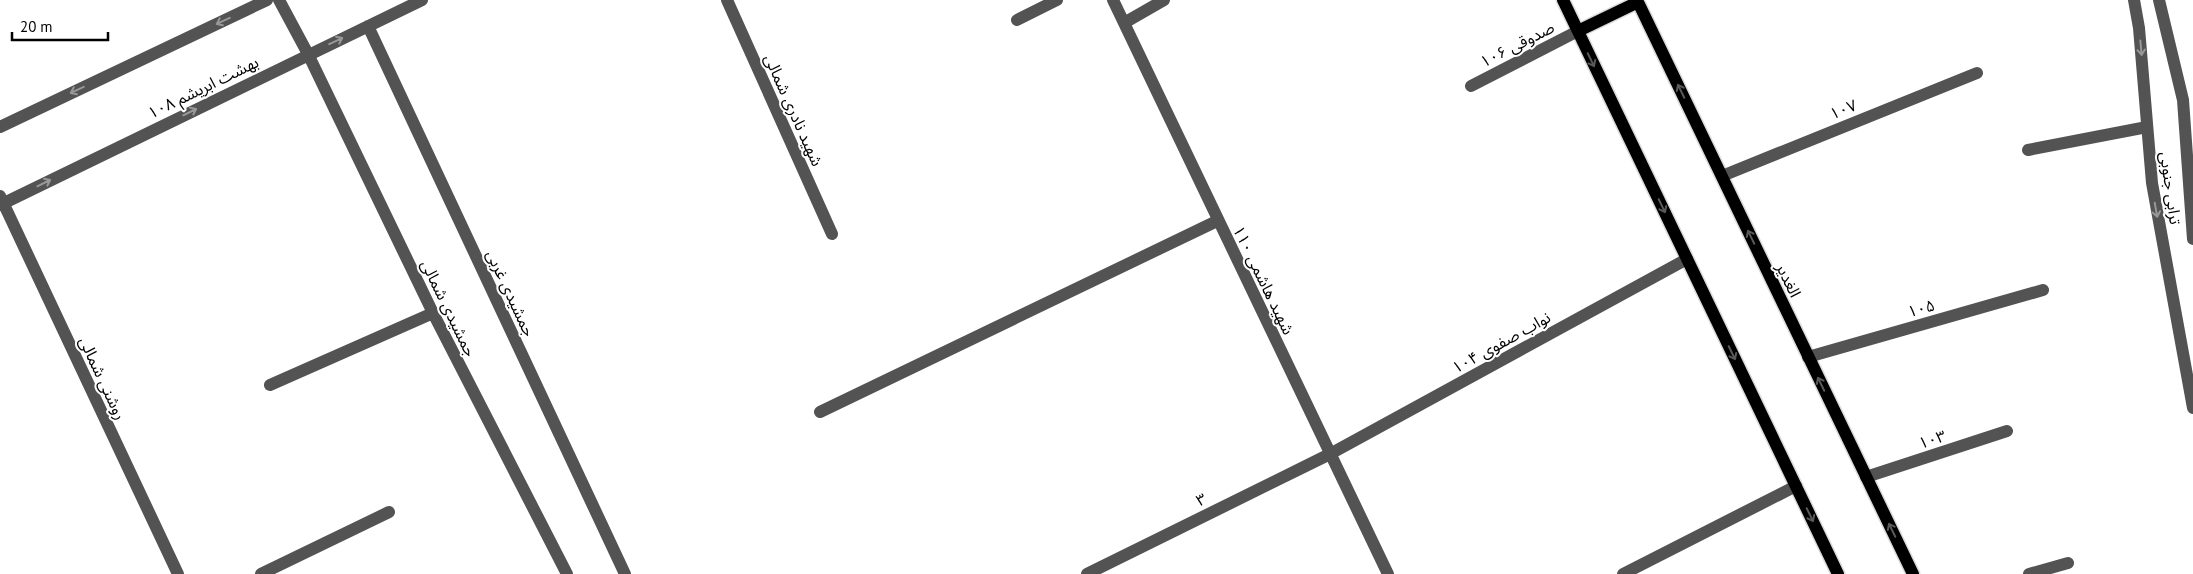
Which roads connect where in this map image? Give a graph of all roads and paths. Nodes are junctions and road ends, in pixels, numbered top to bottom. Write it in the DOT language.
graph roads {
  1 [pos="267,0"];
  2 [pos="279,0"];
  3 [pos="422,0"];
  4 [pos="727,0"];
  5 [pos="1057,0"];
  6 [pos="1112,0"];
  7 [pos="1164,0"];
  8 [pos="1563,0"];
  9 [pos="2134,0"];
  10 [pos="2159,0"];
  11 [pos="1639,1"];
  12 [pos="1017,20"];
  13 [pos="1124,23"];
  14 [pos="368,26"];
  15 [pos="1578,32"];
  16 [pos="308,54"];
  17 [pos="1977,73"];
  18 [pos="1471,86"];
  19 [pos="2188,100"];
  20 [pos="0,127"];
  21 [pos="2147,127"];
  22 [pos="2028,150"];
  23 [pos="1722,176"];
  24 [pos="1,201"];
  25 [pos="1217,221"];
  26 [pos="832,234"];
  27 [pos="2193,239"];
  28 [pos="1687,259"];
  29 [pos="2043,290"];
  30 [pos="433,313"];
  31 [pos="1808,357"];
  32 [pos="270,385"];
  33 [pos="2193,408"];
  34 [pos="820,412"];
  35 [pos="2007,431"];
  36 [pos="1330,454"];
  37 [pos="1866,477"];
  38 [pos="1796,486"];
  39 [pos="389,512"];
  40 [pos="2068,563"];
  41 [pos="178,574"];
  42 [pos="261,574"];
  43 [pos="567,574"];
  44 [pos="625,574"];
  45 [pos="1087,574"];
  46 [pos="1388,574"];
  47 [pos="1623,574"];
  48 [pos="1838,574"];
  49 [pos="1913,574"];
  50 [pos="2029,574"];
  1 -- 20 [label="street, one-way"];
  2 -- 16 [label="street, جمشیدی شمالی"];
  3 -- 14 [label="street, بهشت ابریشم ۱۰۸"];
  4 -- 26 [label="street, شهید نادری شمالی"];
  5 -- 12 [label="street"];
  6 -- 13 [label="street, شهید هاشمی ۱۱۰"];
  7 -- 13 [label="street"];
  8 -- 15 [label="main road"];
  9 -- 21 [label="street, ترابی جنوبی, one-way"];
  10 -- 19 [label="street, ترابی جنوبی"];
  11 -- 15 [label="main road"];
  23 -- 11 [label="main road, الغدیر, one-way"];
  13 -- 25 [label="street, شهید هاشمی ۱۱۰"];
  16 -- 14 [label="street, بهشت ابریشم ۱۰۸, one-way"];
  14 -- 44 [label="street, جمشیدی غربی"];
  15 -- 18 [label="street, صدوقی ۱۰۶"];
  15 -- 28 [label="main road, one-way"];
  24 -- 16 [label="street, بهشت ابریشم ۱۰۸, one-way"];
  16 -- 30 [label="street, جمشیدی شمالی"];
  17 -- 23 [label="street, ۱۰۷"];
  19 -- 27 [label="street, ترابی جنوبی"];
  21 -- 22 [label="street"];
  21 -- 33 [label="street, ترابی جنوبی, one-way"];
  31 -- 23 [label="main road, الغدیر, one-way"];
  24 -- 41 [label="street, روشنی شمالی"];
  25 -- 34 [label="street"];
  25 -- 36 [label="street, شهید هاشمی ۱۱۰"];
  28 -- 36 [label="street, نواب صفوی ۱۰۴"];
  28 -- 38 [label="main road, one-way"];
  29 -- 31 [label="street, ۱۰۵"];
  30 -- 32 [label="street"];
  30 -- 43 [label="street, جمشیدی شمالی"];
  37 -- 31 [label="main road, الغدیر, one-way"];
  35 -- 37 [label="street, ۱۰۳"];
  36 -- 45 [label="street, ۳"];
  36 -- 46 [label="street, شهید هاشمی ۱۱۰"];
  49 -- 37 [label="main road, الغدیر, one-way"];
  38 -- 47 [label="street"];
  38 -- 48 [label="main road, one-way"];
  39 -- 42 [label="street"];
  40 -- 50 [label="street"];
}
